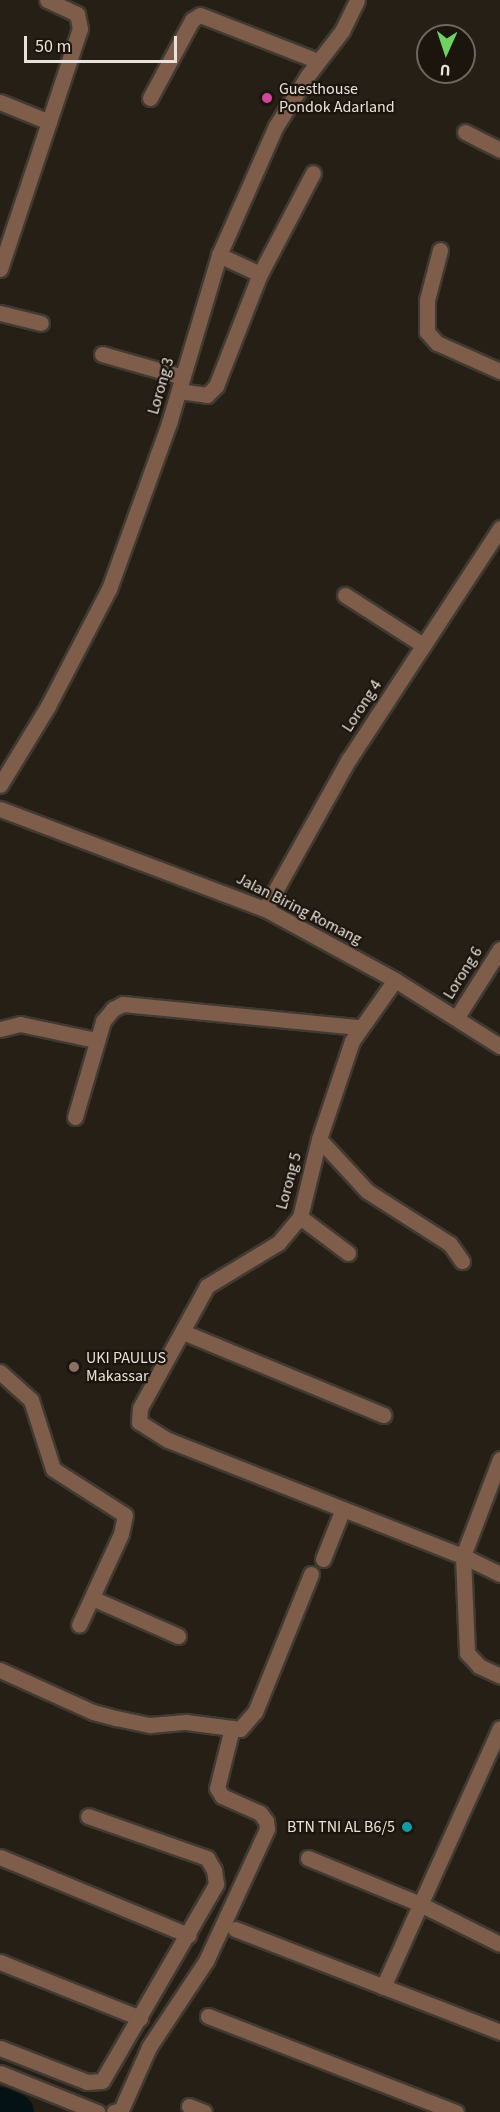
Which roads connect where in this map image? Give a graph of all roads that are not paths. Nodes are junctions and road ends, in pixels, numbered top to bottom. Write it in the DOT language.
graph roads {
  1 [pos="46,0"];
  2 [pos="357,0"];
  3 [pos="318,61"];
  4 [pos="150,98"];
  5 [pos="0,102"];
  6 [pos="49,122"];
  7 [pos="465,132"];
  8 [pos="500,150"];
  9 [pos="313,173"];
  10 [pos="440,250"];
  11 [pos="219,255"];
  12 [pos="0,268"];
  13 [pos="260,274"];
  14 [pos="0,313"];
  15 [pos="41,323"];
  16 [pos="102,354"];
  17 [pos="500,371"];
  18 [pos="181,384"];
  19 [pos="500,528"];
  20 [pos="345,595"];
  21 [pos="423,645"];
  22 [pos="0,785"];
  23 [pos="0,809"];
  24 [pos="265,909"];
  25 [pos="500,949"];
  26 [pos="395,980"];
  27 [pos="457,1017"];
  28 [pos="359,1027"];
  29 [pos="0,1029"];
  30 [pos="96,1040"];
  31 [pos="500,1046"];
  32 [pos="75,1117"];
  33 [pos="320,1139"];
  34 [pos="300,1217"];
  35 [pos="348,1253"];
  36 [pos="462,1261"];
  37 [pos="183,1332"];
  38 [pos="0,1372"];
  39 [pos="382,1415"];
  40 [pos="498,1467"];
  41 [pos="342,1511"];
  42 [pos="463,1556"];
  43 [pos="323,1558"];
  44 [pos="311,1574"];
  45 [pos="500,1574"];
  46 [pos="92,1598"];
  47 [pos="79,1625"];
  48 [pos="178,1636"];
  49 [pos="0,1670"];
  50 [pos="500,1676"];
  51 [pos="232,1728"];
  52 [pos="500,1728"];
  53 [pos="88,1816"];
  54 [pos="0,1857"];
  55 [pos="308,1858"];
  56 [pos="420,1904"];
  57 [pos="234,1929"];
  58 [pos="188,1935"];
  59 [pos="500,1944"];
  60 [pos="0,1962"];
  61 [pos="383,1987"];
  62 [pos="208,2016"];
  63 [pos="140,2018"];
  64 [pos="500,2032"];
  65 [pos="0,2048"];
  66 [pos="0,2073"];
  67 [pos="189,2106"];
  68 [pos="97,2112"];
  69 [pos="114,2112"];
  70 [pos="204,2112"];
  71 [pos="456,2112"];
  1 -- 6 [label="street"];
  2 -- 3 [label="street, Lorong 3"];
  3 -- 4 [label="street"];
  3 -- 11 [label="street, Lorong 3"];
  5 -- 6 [label="street"];
  6 -- 12 [label="street"];
  7 -- 8 [label="street"];
  9 -- 13 [label="street"];
  10 -- 17 [label="street"];
  11 -- 13 [label="street"];
  11 -- 18 [label="street, Lorong 3"];
  13 -- 18 [label="street"];
  14 -- 15 [label="street"];
  16 -- 18 [label="street"];
  18 -- 22 [label="street, Lorong 3"];
  19 -- 21 [label="street, Lorong 4"];
  20 -- 21 [label="street"];
  21 -- 24 [label="street, Lorong 4"];
  23 -- 24 [label="street, Jalan Biring Romang"];
  24 -- 26 [label="street, Jalan Biring Romang"];
  25 -- 27 [label="street, Lorong 6"];
  26 -- 27 [label="street, Jalan Biring Romang"];
  26 -- 28 [label="street, Lorong 5"];
  27 -- 31 [label="street, Jalan Biring Romang"];
  28 -- 30 [label="street"];
  28 -- 33 [label="street, Lorong 5"];
  29 -- 30 [label="street"];
  30 -- 32 [label="street"];
  33 -- 34 [label="street, Lorong 5"];
  33 -- 36 [label="street"];
  34 -- 35 [label="street"];
  34 -- 37 [label="street, Lorong 5"];
  37 -- 39 [label="street"];
  37 -- 41 [label="street, Lorong 5"];
  38 -- 46 [label="street"];
  40 -- 42 [label="street"];
  41 -- 42 [label="street"];
  41 -- 43 [label="street"];
  42 -- 45 [label="street"];
  42 -- 50 [label="street"];
  44 -- 51 [label="street"];
  46 -- 47 [label="street"];
  46 -- 48 [label="street"];
  49 -- 51 [label="street"];
  51 -- 69 [label="street"];
  52 -- 56 [label="street"];
  53 -- 58 [label="street"];
  54 -- 58 [label="street"];
  55 -- 56 [label="street"];
  56 -- 59 [label="street"];
  56 -- 61 [label="street"];
  57 -- 61 [label="street"];
  58 -- 63 [label="street"];
  60 -- 63 [label="street"];
  61 -- 64 [label="street"];
  62 -- 71 [label="street"];
  63 -- 65 [label="street"];
  66 -- 68 [label="street"];
  67 -- 70 [label="street"];
}
